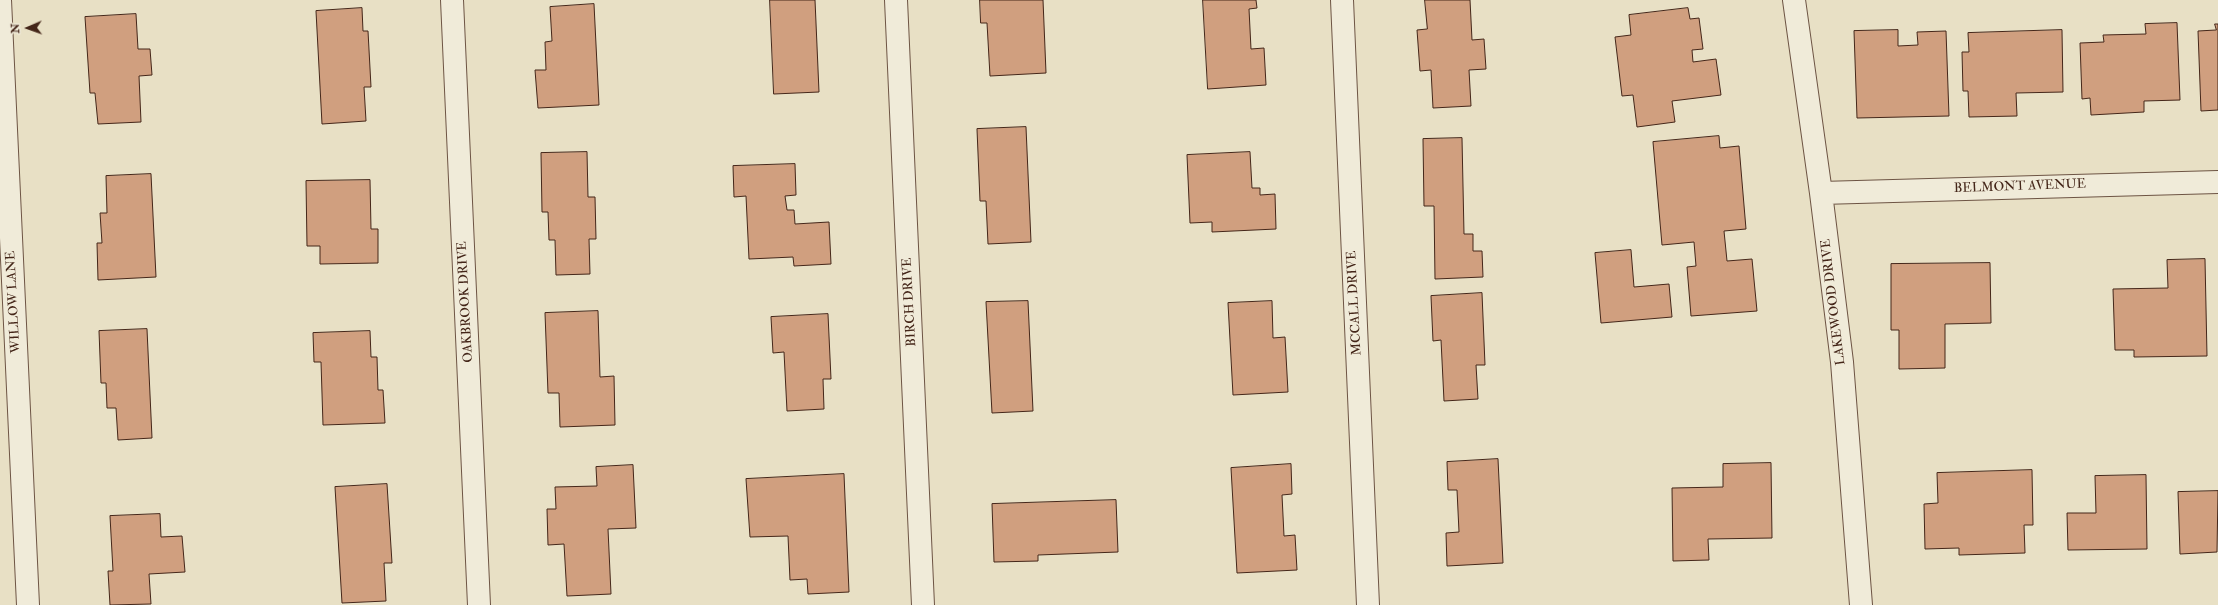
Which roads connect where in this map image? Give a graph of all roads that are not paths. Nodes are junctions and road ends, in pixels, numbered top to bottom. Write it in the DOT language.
graph roads {
  1 [pos="0,0"];
  2 [pos="452,0"];
  3 [pos="896,0"];
  4 [pos="1342,0"];
  5 [pos="1794,0"];
  6 [pos="2218,182"];
  7 [pos="1821,192"];
  8 [pos="28,605"];
  9 [pos="479,605"];
  10 [pos="923,605"];
  11 [pos="1368,605"];
  12 [pos="1861,605"];
  1 -- 8 [label="street, WILLOW LANE"];
  2 -- 9 [label="street, OAKBROOK DRIVE"];
  3 -- 10 [label="street, BIRCH DRIVE"];
  4 -- 11 [label="street, MCCALL DRIVE"];
  5 -- 7 [label="street, LAKEWOOD DRIVE"];
  6 -- 7 [label="street, BELMONT AVENUE"];
  7 -- 12 [label="street, LAKEWOOD DRIVE"];
}
